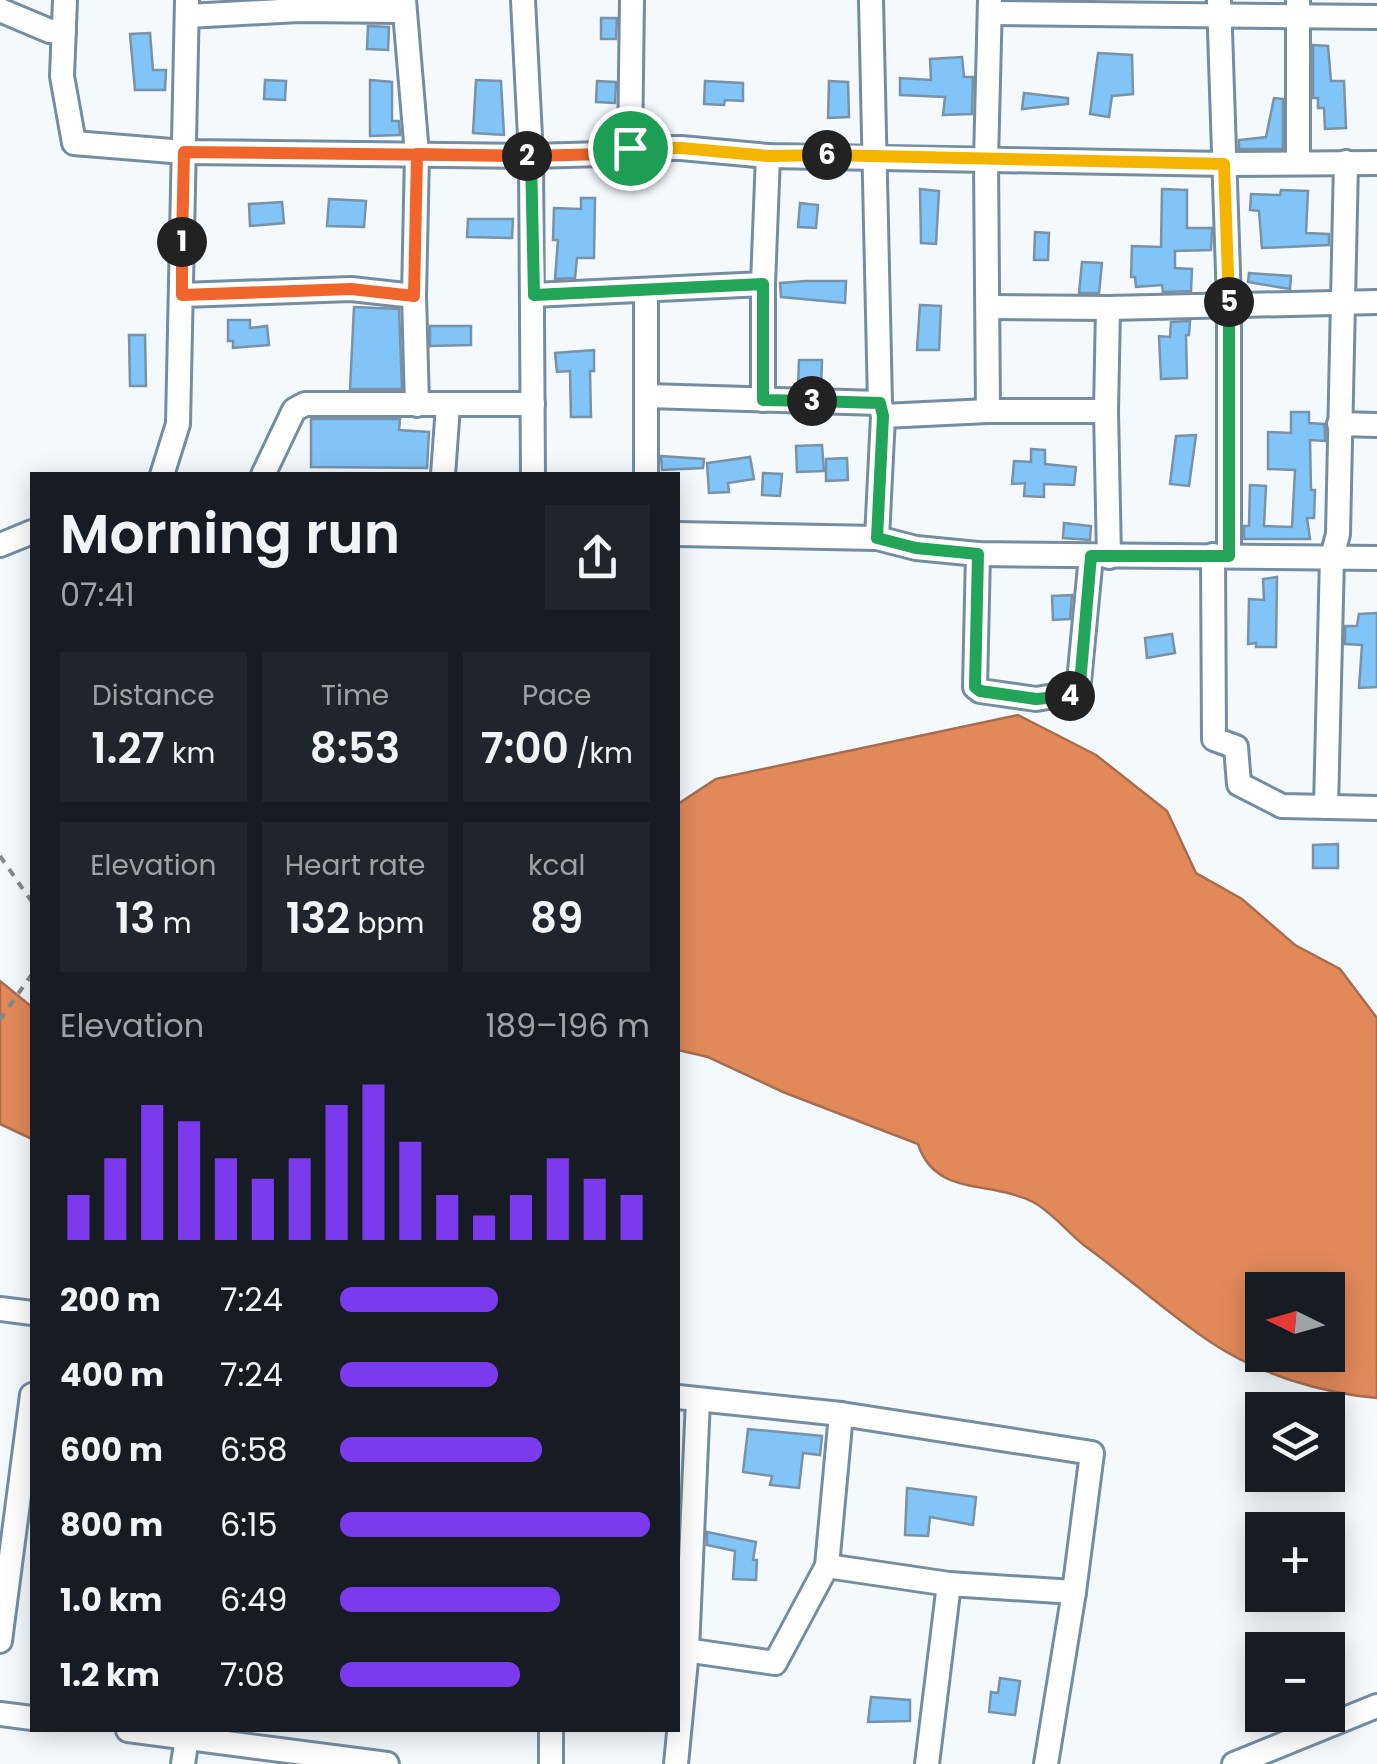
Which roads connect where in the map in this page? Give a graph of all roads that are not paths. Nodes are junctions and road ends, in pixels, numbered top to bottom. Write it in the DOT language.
graph roads {
  1 [pos="66,0"];
  2 [pos="523,0"];
  3 [pos="632,0"];
  4 [pos="871,0"];
  5 [pos="299,5"];
  6 [pos="404,6"];
  7 [pos="990,6"];
  8 [pos="188,8"];
  9 [pos="1108,8"];
  10 [pos="1219,8"];
  11 [pos="1298,8"];
  12 [pos="0,10"];
  13 [pos="1377,17"];
  14 [pos="64,32"];
  15 [pos="630,148"];
  16 [pos="184,152"];
  17 [pos="417,154"];
  18 [pos="531,156"];
  19 [pos="768,156"];
  20 [pos="872,157"];
  21 [pos="986,160"];
  22 [pos="1346,162"];
  23 [pos="1298,163"];
  24 [pos="1377,163"];
  25 [pos="1224,164"];
  26 [pos="763,284"];
  27 [pos="646,290"];
  28 [pos="182,295"];
  29 [pos="534,295"];
  30 [pos="414,296"];
  31 [pos="1344,302"];
  32 [pos="1377,302"];
  33 [pos="1229,303"];
  34 [pos="988,307"];
  35 [pos="1108,308"];
  36 [pos="647,396"];
  37 [pos="763,400"];
  38 [pos="417,404"];
  39 [pos="532,404"];
  40 [pos="448,406"];
  41 [pos="882,410"];
  42 [pos="988,411"];
  43 [pos="1106,411"];
  44 [pos="1339,424"];
  45 [pos="1377,425"];
  46 [pos="163,472"];
  47 [pos="265,472"];
  48 [pos="443,472"];
  49 [pos="532,472"];
  50 [pos="646,472"];
  51 [pos="30,533"];
  52 [pos="680,534"];
  53 [pos="877,538"];
  54 [pos="0,545"];
  55 [pos="978,554"];
  56 [pos="1221,556"];
  57 [pos="1100,557"];
  58 [pos="1332,558"];
  59 [pos="1377,558"];
  60 [pos="1326,808"];
  61 [pos="1377,808"];
  62 [pos="0,1309"];
  63 [pos="30,1313"];
  64 [pos="688,1398"];
  65 [pos="30,1414"];
  66 [pos="841,1414"];
  67 [pos="827,1566"];
  68 [pos="14,1569"];
  69 [pos="949,1584"];
  70 [pos="1074,1592"];
  71 [pos="0,1641"];
  72 [pos="682,1649"];
  73 [pos="680,1687"];
  74 [pos="1377,1706"];
  75 [pos="0,1714"];
  76 [pos="30,1718"];
  77 [pos="158,1732"];
  78 [pos="551,1732"];
  79 [pos="678,1732"];
  80 [pos="188,1734"];
  81 [pos="312,1749"];
  82 [pos="183,1764"];
  83 [pos="387,1764"];
  84 [pos="551,1764"];
  85 [pos="676,1764"];
  86 [pos="927,1764"];
  87 [pos="1046,1764"];
  88 [pos="1234,1764"];
  1 -- 14 [label="street"];
  2 -- 18 [label="street"];
  3 -- 15 [label="street"];
  4 -- 20 [label="street"];
  5 -- 6 [label="street"];
  5 -- 8 [label="street"];
  6 -- 17 [label="street"];
  7 -- 9 [label="street"];
  7 -- 21 [label="street"];
  8 -- 16 [label="street"];
  9 -- 10 [label="street"];
  10 -- 11 [label="street"];
  10 -- 25 [label="street"];
  11 -- 13 [label="street"];
  11 -- 23 [label="street"];
  12 -- 14 [label="street"];
  14 -- 16 [label="street"];
  15 -- 18 [label="street"];
  15 -- 19 [label="street"];
  16 -- 17 [label="street"];
  16 -- 28 [label="street"];
  17 -- 18 [label="street"];
  17 -- 30 [label="street"];
  18 -- 29 [label="street"];
  19 -- 20 [label="street"];
  19 -- 26 [label="street"];
  20 -- 21 [label="street"];
  20 -- 41 [label="street"];
  21 -- 25 [label="street"];
  21 -- 34 [label="street"];
  22 -- 23 [label="street"];
  22 -- 24 [label="street"];
  22 -- 31 [label="street"];
  23 -- 25 [label="street"];
  25 -- 33 [label="street"];
  26 -- 27 [label="street"];
  26 -- 37 [label="street"];
  27 -- 29 [label="street"];
  27 -- 36 [label="street"];
  28 -- 30 [label="street"];
  28 -- 46 [label="street"];
  29 -- 39 [label="street"];
  30 -- 38 [label="street"];
  31 -- 32 [label="street"];
  31 -- 33 [label="street"];
  31 -- 44 [label="street"];
  33 -- 35 [label="street"];
  33 -- 56 [label="street"];
  34 -- 35 [label="street"];
  34 -- 42 [label="street"];
  35 -- 43 [label="street"];
  36 -- 37 [label="street"];
  36 -- 50 [label="street"];
  37 -- 41 [label="street"];
  38 -- 40 [label="street"];
  38 -- 47 [label="street"];
  39 -- 40 [label="street"];
  39 -- 49 [label="street"];
  40 -- 48 [label="street"];
  41 -- 42 [label="street"];
  41 -- 53 [label="street"];
  42 -- 43 [label="street"];
  43 -- 57 [label="street"];
  44 -- 45 [label="street"];
  44 -- 58 [label="street"];
  51 -- 54 [label="street"];
  52 -- 53 [label="street"];
  53 -- 55 [label="street"];
  55 -- 57 [label="street"];
  55 -- 57 [label="street"];
  56 -- 57 [label="street"];
  56 -- 58 [label="street"];
  56 -- 60 [label="street"];
  58 -- 59 [label="street"];
  58 -- 60 [label="street"];
  60 -- 61 [label="street"];
  62 -- 63 [label="street"];
  64 -- 66 [label="street"];
  64 -- 72 [label="street"];
  65 -- 68 [label="street"];
  66 -- 67 [label="street"];
  66 -- 70 [label="street"];
  67 -- 69 [label="street"];
  67 -- 72 [label="street"];
  68 -- 71 [label="street"];
  69 -- 70 [label="street"];
  69 -- 86 [label="street"];
  70 -- 87 [label="street"];
  72 -- 73 [label="street"];
  74 -- 88 [label="street"];
  75 -- 76 [label="street"];
  77 -- 80 [label="street"];
  78 -- 84 [label="street"];
  79 -- 85 [label="street"];
  80 -- 81 [label="street"];
  80 -- 82 [label="street"];
  81 -- 83 [label="street"];
}
